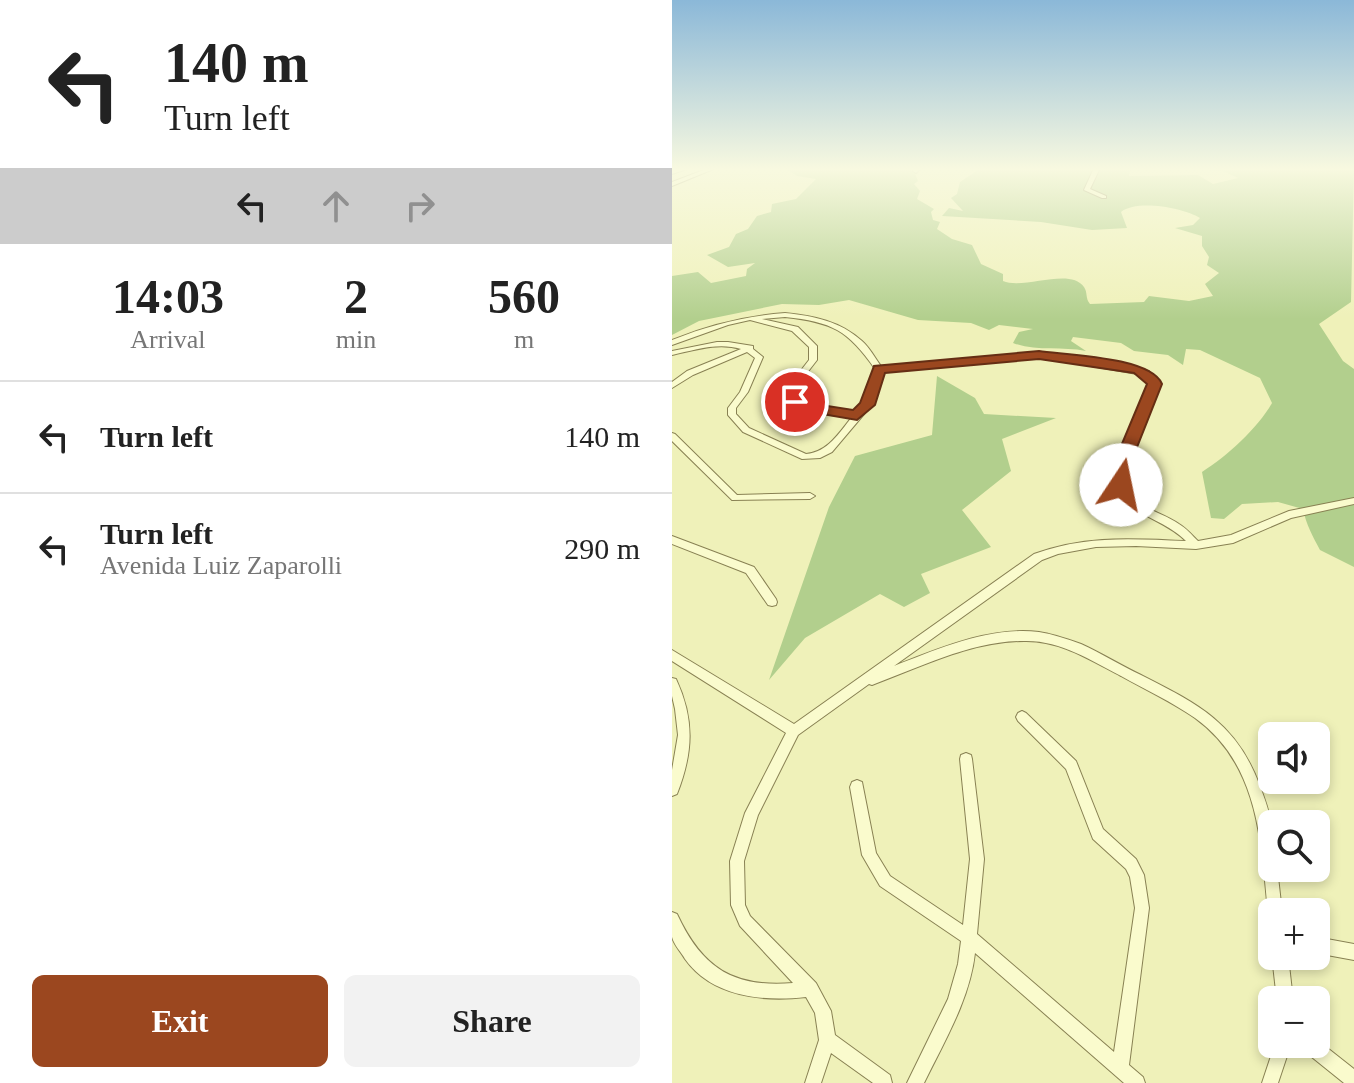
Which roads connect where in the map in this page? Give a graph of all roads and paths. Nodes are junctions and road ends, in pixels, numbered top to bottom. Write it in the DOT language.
graph roads {
  1 [pos="747,317"];
  2 [pos="672,343"];
  3 [pos="750,348"];
  4 [pos="672,353"];
  5 [pos="879,369"];
  6 [pos="673,383"];
  7 [pos="857,415"];
  8 [pos="672,436"];
  9 [pos="810,496"];
  10 [pos="1354,501"];
  11 [pos="672,540"];
  12 [pos="1196,545"];
  13 [pos="772,602"];
  14 [pos="672,655"];
  15 [pos="672,683"];
  16 [pos="855,686"];
  17 [pos="1022,717"];
  18 [pos="794,731"];
  19 [pos="966,759"];
  20 [pos="857,787"];
  21 [pos="672,789"];
  22 [pos="1273,898"];
  23 [pos="672,919"];
  24 [pos="968,937"];
  25 [pos="1330,948"];
  26 [pos="1354,952"];
  27 [pos="810,989"];
  28 [pos="827,1040"];
  29 [pos="1278,1058"];
  30 [pos="1326,1058"];
  31 [pos="1120,1068"];
  32 [pos="1354,1080"];
  33 [pos="884,1081"];
  34 [pos="813,1083"];
  35 [pos="915,1083"];
  36 [pos="1137,1083"];
  37 [pos="1270,1083"];
  1 -- 2 [label="street"];
  1 -- 5 [label="street"];
  1 -- 7 [label="street"];
  3 -- 4 [label="street"];
  3 -- 6 [label="street"];
  3 -- 7 [label="street"];
  5 -- 7 [label="street"];
  5 -- 12 [label="street"];
  8 -- 9 [label="street"];
  10 -- 12 [label="street"];
  11 -- 13 [label="street"];
  12 -- 16 [label="street"];
  14 -- 18 [label="street"];
  15 -- 21 [label="street"];
  16 -- 18 [label="street"];
  16 -- 22 [label="street"];
  17 -- 31 [label="street"];
  18 -- 27 [label="street"];
  19 -- 24 [label="street"];
  20 -- 24 [label="street"];
  23 -- 27 [label="street"];
  24 -- 31 [label="street"];
  24 -- 35 [label="street"];
  25 -- 26 [label="street"];
  27 -- 28 [label="street"];
  28 -- 33 [label="street"];
  28 -- 34 [label="street"];
  29 -- 37 [label="street"];
  30 -- 32 [label="street"];
  31 -- 36 [label="street"];
}
